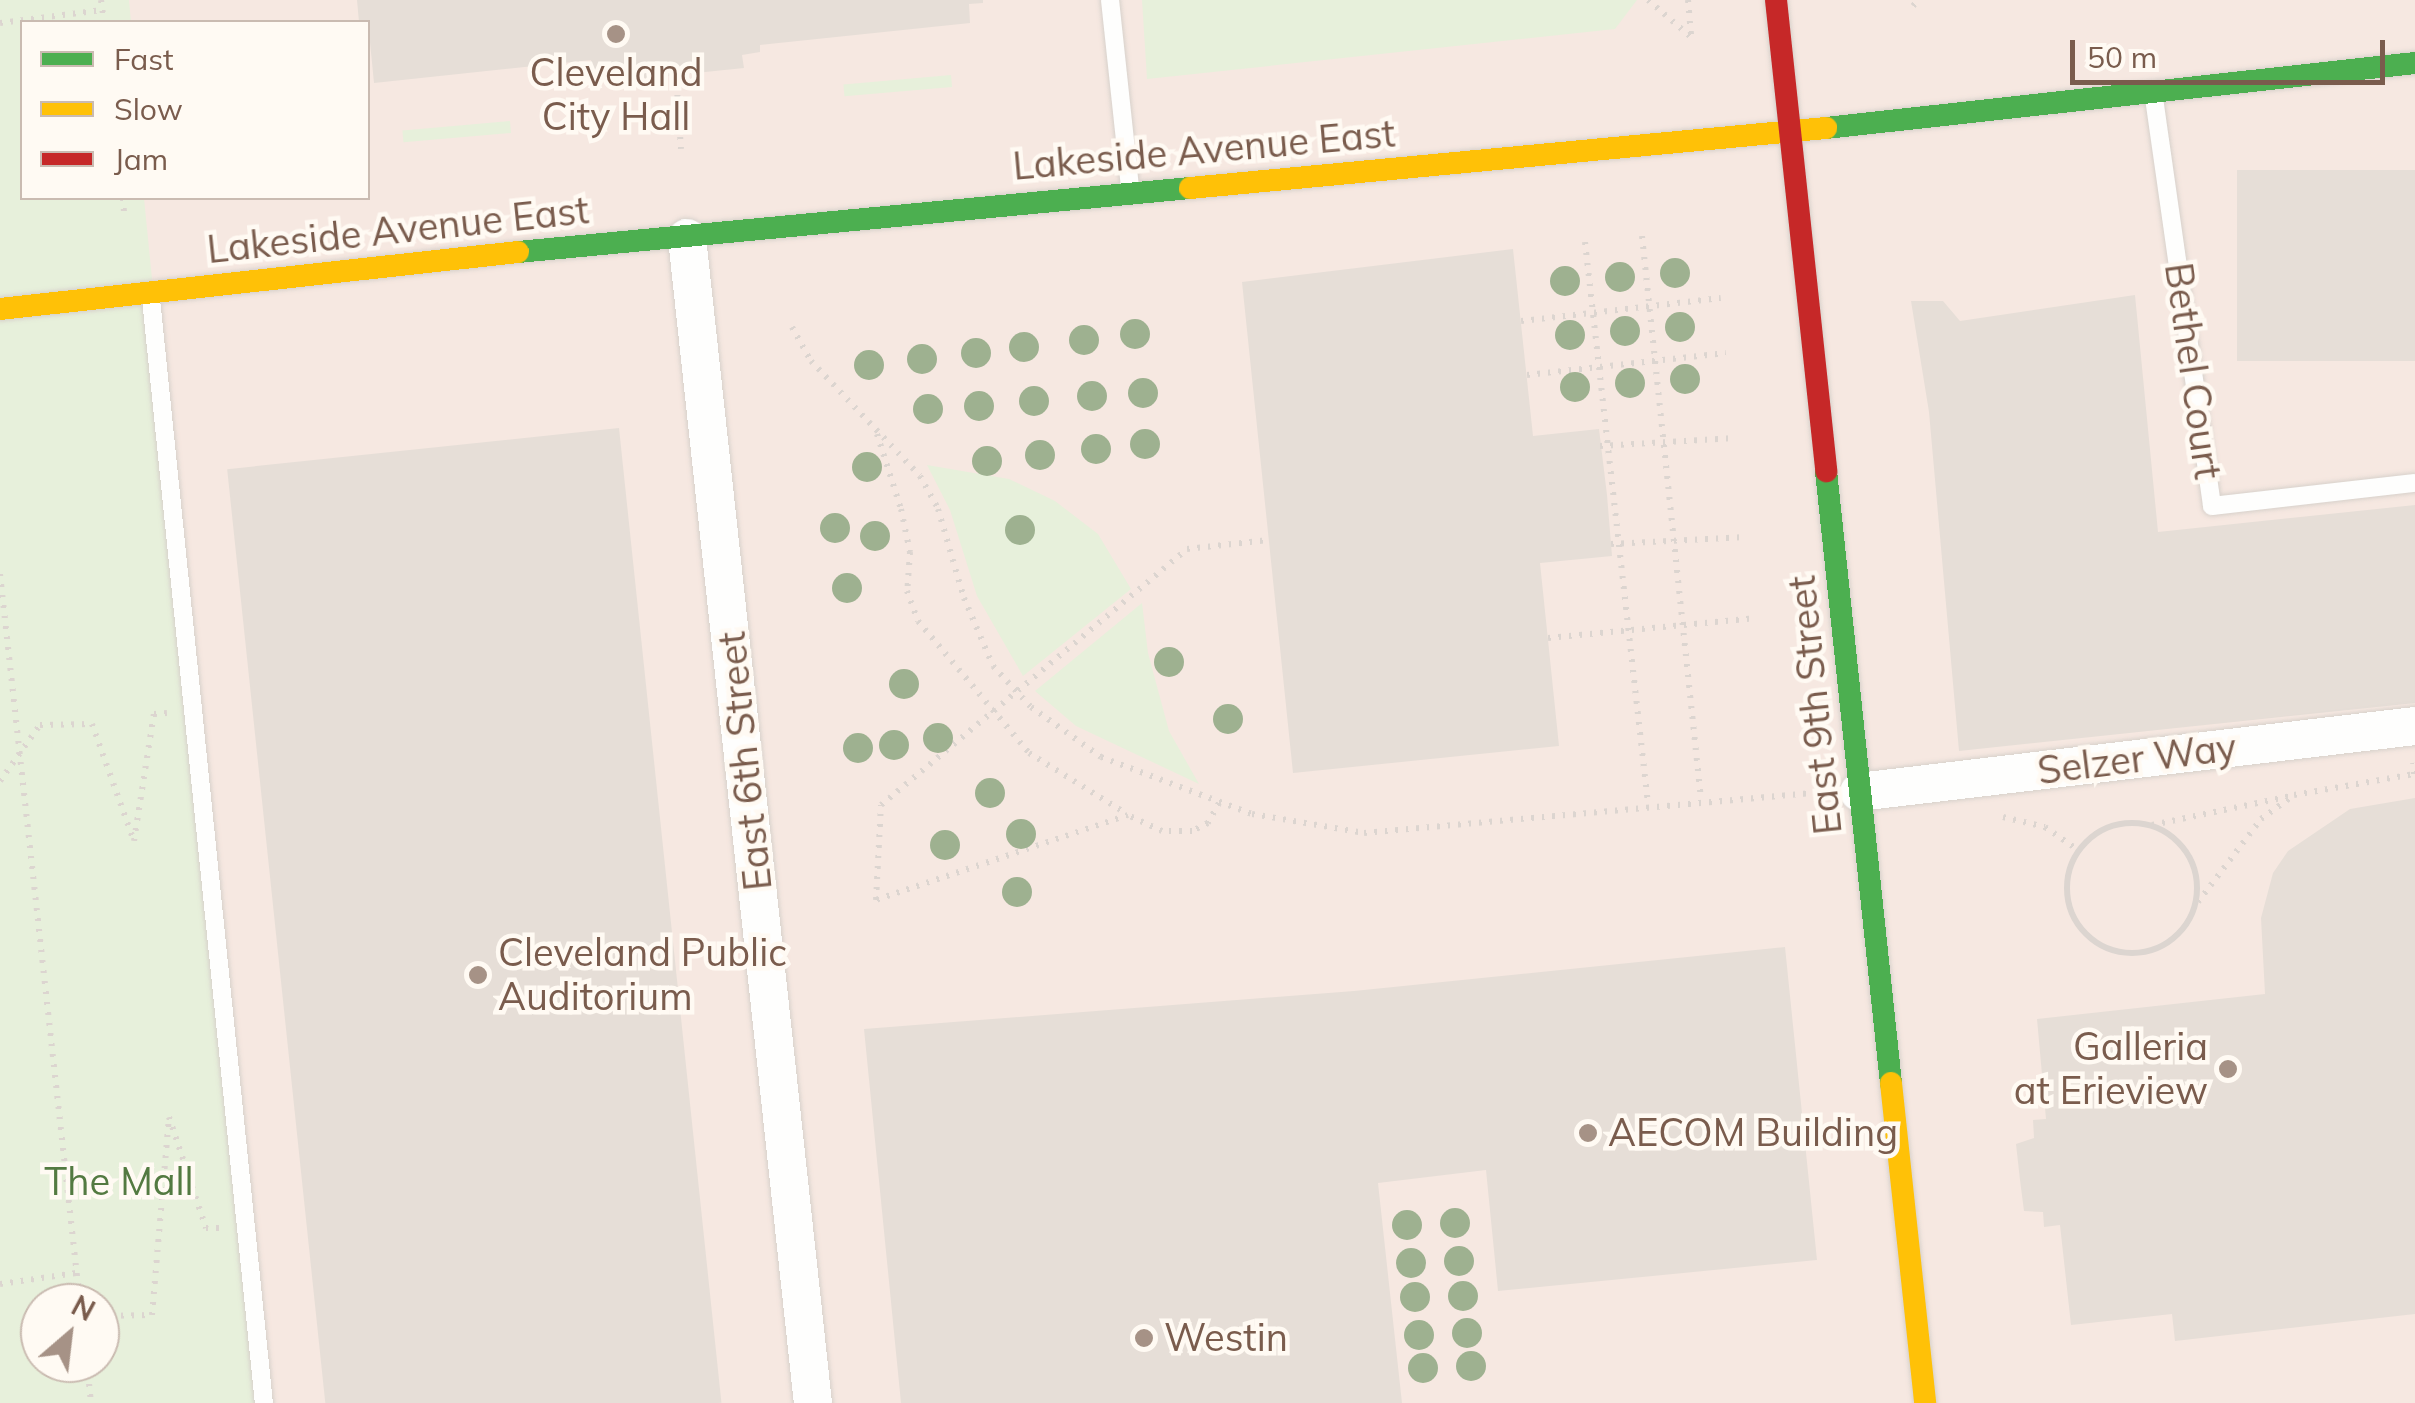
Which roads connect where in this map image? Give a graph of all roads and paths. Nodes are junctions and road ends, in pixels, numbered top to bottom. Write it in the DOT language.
graph roads {
  1 [pos="101,0"];
  2 [pos="1110,0"];
  3 [pos="1648,0"];
  4 [pos="1688,0"];
  5 [pos="1776,0"];
  6 [pos="102,10"];
  7 [pos="24,20"];
  8 [pos="104,20"];
  9 [pos="2415,63"];
  10 [pos="676,74"];
  11 [pos="2153,93"];
  12 [pos="1790,132"];
  13 [pos="682,149"];
  14 [pos="1130,191"];
  15 [pos="123,200"];
  16 [pos="124,212"];
  17 [pos="1642,236"];
  18 [pos="687,238"];
  19 [pos="1584,242"];
  20 [pos="150,291"];
  21 [pos="1721,298"];
  22 [pos="1650,306"];
  23 [pos="0,309"];
  24 [pos="1593,313"];
  25 [pos="1521,322"];
  26 [pos="792,327"];
  27 [pos="1726,353"];
  28 [pos="1655,361"];
  29 [pos="1599,368"];
  30 [pos="1527,375"];
  31 [pos="876,429"];
  32 [pos="1735,438"];
  33 [pos="1664,442"];
  34 [pos="1604,445"];
  35 [pos="2415,483"];
  36 [pos="1746,537"];
  37 [pos="1268,540"];
  38 [pos="1674,540"];
  39 [pos="1615,544"];
  40 [pos="0,574"];
  41 [pos="1754,618"];
  42 [pos="1683,624"];
  43 [pos="1628,630"];
  44 [pos="1548,638"];
  45 [pos="1018,694"];
  46 [pos="193,712"];
  47 [pos="994,712"];
  48 [pos="2413,727"];
  49 [pos="20,751"];
  50 [pos="0,781"];
  51 [pos="1858,792"];
  52 [pos="2294,795"];
  53 [pos="1701,799"];
  54 [pos="1220,803"];
  55 [pos="1648,804"];
  56 [pos="1128,815"];
  57 [pos="2150,825"];
  58 [pos="2045,827"];
  59 [pos="2078,850"];
  60 [pos="2196,904"];
  61 [pos="245,1225"];
  62 [pos="76,1272"];
  63 [pos="77,1283"];
  64 [pos="0,1284"];
  65 [pos="120,1315"];
  66 [pos="264,1403"];
  67 [pos="813,1403"];
  68 [pos="1925,1403"];
  1 -- 6 [label="path"];
  2 -- 14 [label="lane"];
  3 -- 4 [label="path"];
  5 -- 12 [label="street, East 9th Street"];
  6 -- 7 [label="path"];
  6 -- 8 [label="path"];
  9 -- 11 [label="street, Lakeside Avenue East"];
  10 -- 13 [label="path"];
  11 -- 12 [label="street, Lakeside Avenue East"];
  11 -- 35 [label="lane, Bethel Court"];
  12 -- 14 [label="street, Lakeside Avenue East"];
  12 -- 51 [label="street, East 9th Street"];
  14 -- 18 [label="street, Lakeside Avenue East"];
  15 -- 16 [label="path"];
  17 -- 22 [label="path"];
  18 -- 20 [label="street, Lakeside Avenue East"];
  18 -- 67 [label="street, East 6th Street"];
  19 -- 24 [label="path"];
  20 -- 23 [label="street, Lakeside Avenue East"];
  20 -- 46 [label="lane"];
  21 -- 22 [label="path"];
  22 -- 24 [label="path"];
  22 -- 28 [label="path"];
  24 -- 25 [label="path"];
  24 -- 29 [label="path"];
  26 -- 31 [label="path"];
  27 -- 28 [label="path"];
  28 -- 29 [label="path"];
  28 -- 33 [label="path"];
  29 -- 30 [label="path"];
  29 -- 34 [label="path"];
  31 -- 45 [label="path"];
  31 -- 47 [label="path"];
  32 -- 33 [label="path"];
  33 -- 34 [label="path"];
  33 -- 38 [label="path"];
  34 -- 39 [label="path"];
  36 -- 38 [label="path"];
  37 -- 45 [label="path"];
  38 -- 39 [label="path"];
  38 -- 42 [label="path"];
  39 -- 43 [label="path"];
  40 -- 49 [label="path"];
  41 -- 42 [label="path"];
  42 -- 43 [label="path"];
  42 -- 53 [label="path"];
  43 -- 44 [label="path"];
  43 -- 55 [label="path"];
  45 -- 47 [label="path"];
  45 -- 54 [label="path"];
  46 -- 49 [label="path"];
  46 -- 61 [label="lane"];
  47 -- 56 [label="path"];
  47 -- 56 [label="path"];
  48 -- 51 [label="street, Selzer Way"];
  48 -- 52 [label="path"];
  49 -- 50 [label="path"];
  49 -- 62 [label="path"];
  51 -- 53 [label="path"];
  51 -- 68 [label="street, East 9th Street"];
  52 -- 57 [label="path"];
  52 -- 60 [label="path"];
  53 -- 55 [label="path"];
  54 -- 55 [label="path"];
  54 -- 56 [label="path"];
  57 -- 59 [label="path"];
  57 -- 60 [label="path"];
  58 -- 59 [label="path"];
  59 -- 60 [label="path"];
  61 -- 65 [label="path"];
  61 -- 66 [label="lane"];
  62 -- 63 [label="path"];
  62 -- 64 [label="path"];
}
